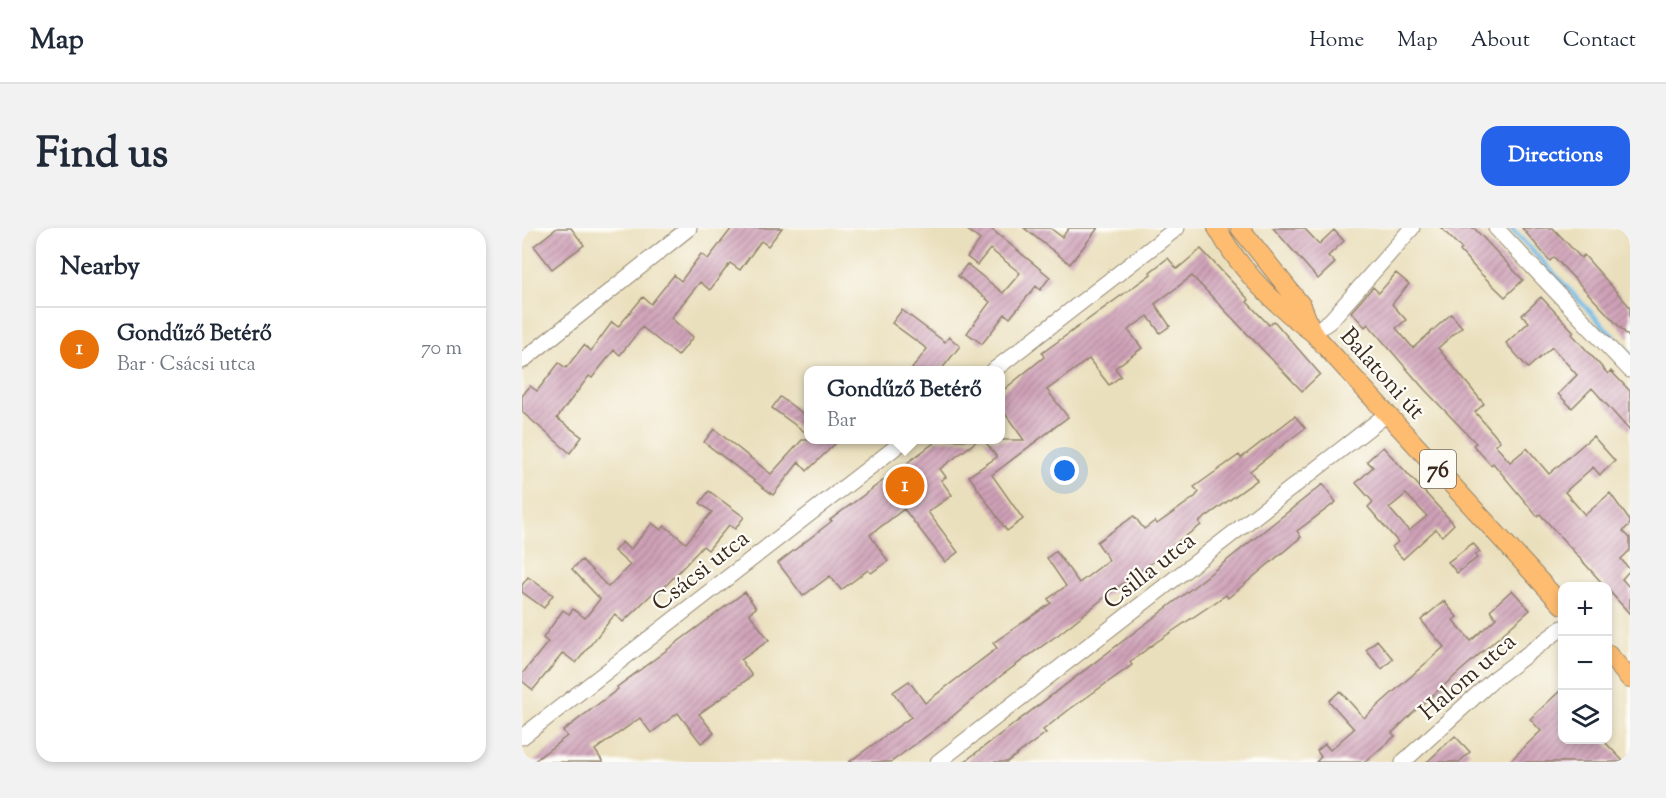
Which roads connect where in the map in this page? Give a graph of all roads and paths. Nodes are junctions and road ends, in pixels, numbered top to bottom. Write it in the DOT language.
graph roads {
  1 [pos="689,228"];
  2 [pos="1177,228"];
  3 [pos="1217,228"];
  4 [pos="1240,228"];
  5 [pos="1412,228"];
  6 [pos="1496,228"];
  7 [pos="1313,333"];
  8 [pos="522,361"];
  9 [pos="999,366"];
  10 [pos="1630,370"];
  11 [pos="1387,414"];
  12 [pos="900,444"];
  13 [pos="1558,600"];
  14 [pos="1558,632"];
  15 [pos="1612,658"];
  16 [pos="1630,678"];
  17 [pos="522,737"];
  18 [pos="938,762"];
  19 [pos="1403,762"];
  1 -- 8 [label="street"];
  2 -- 9 [label="street"];
  3 -- 7 [label="main road, Balatoni út / 76"];
  4 -- 7 [label="main road, Balatoni út / 76"];
  5 -- 7 [label="street"];
  6 -- 10 [label="street"];
  7 -- 11 [label="main road, Balatoni út / 76"];
  11 -- 13 [label="main road, Balatoni út / 76"];
  11 -- 18 [label="street, Csilla utca"];
  12 -- 17 [label="street, Csácsi utca"];
  14 -- 19 [label="street, Halom utca"];
  15 -- 16 [label="main road"];
}
